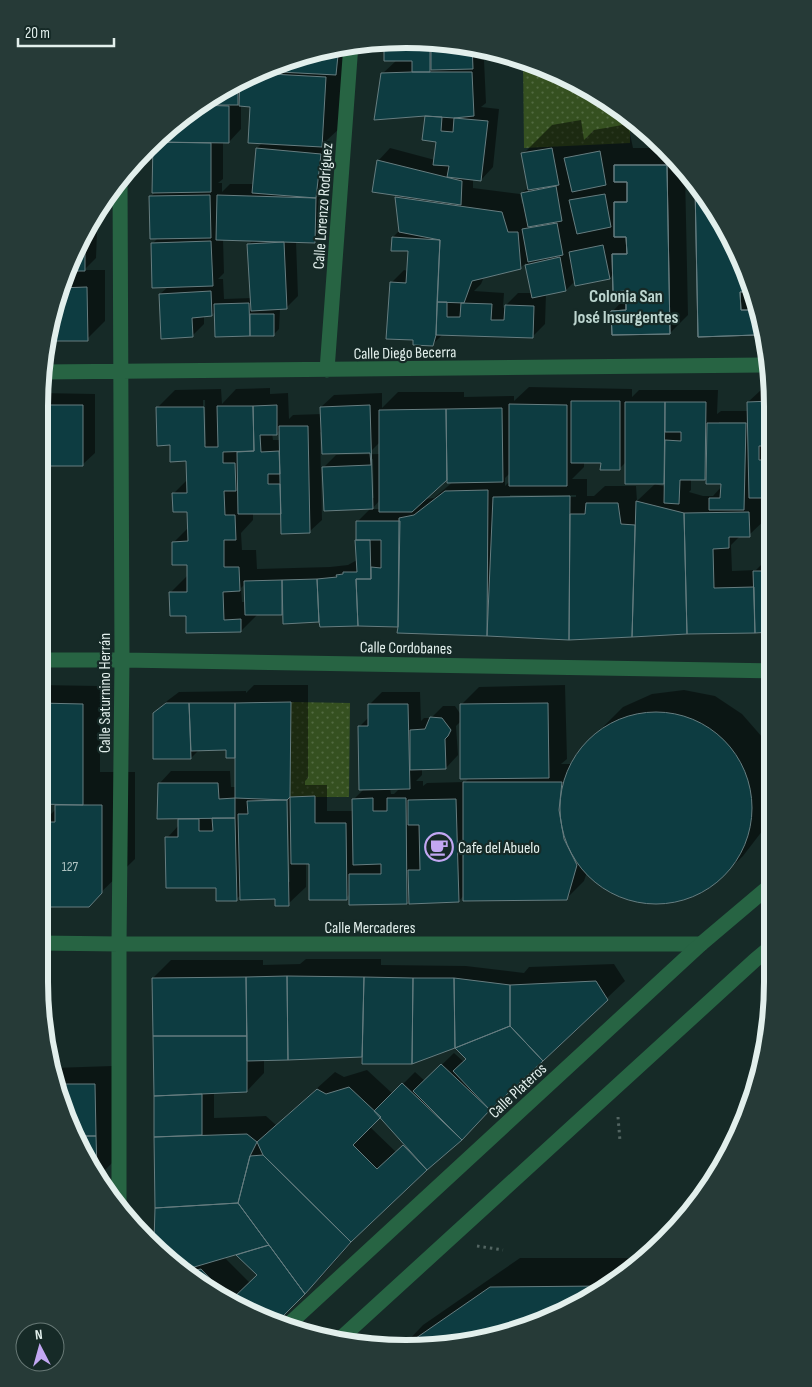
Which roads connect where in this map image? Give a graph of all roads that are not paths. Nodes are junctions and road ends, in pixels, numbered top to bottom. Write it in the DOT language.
graph roads {
  1 [pos="350,52"];
  2 [pos="120,191"];
  3 [pos="762,365"];
  4 [pos="327,370"];
  5 [pos="49,372"];
  6 [pos="121,372"];
  7 [pos="48,660"];
  8 [pos="122,660"];
  9 [pos="764,671"];
  10 [pos="764,891"];
  11 [pos="48,943"];
  12 [pos="119,944"];
  13 [pos="701,944"];
  14 [pos="764,953"];
  15 [pos="119,1195"];
  16 [pos="293,1321"];
  17 [pos="345,1334"];
  1 -- 4 [label="street, Calle Lorenzo Rodríguez"];
  2 -- 6 [label="street, Calle Saturnino Herrán"];
  3 -- 4 [label="street, Calle Diego Becerra"];
  4 -- 6 [label="street, Calle Diego Becerra"];
  5 -- 6 [label="street, Calle Diego Becerra"];
  6 -- 8 [label="street, Calle Saturnino Herrán"];
  7 -- 8 [label="street, Calle Cordobanes"];
  8 -- 9 [label="street, Calle Cordobanes"];
  8 -- 12 [label="street, Calle Saturnino Herrán"];
  10 -- 13 [label="street, Calle Plateros"];
  11 -- 12 [label="street, Calle Mercaderes"];
  12 -- 13 [label="street, Calle Mercaderes"];
  12 -- 15 [label="street, Calle Saturnino Herrán"];
  13 -- 16 [label="street, Calle Plateros"];
  14 -- 17 [label="street"];
}
